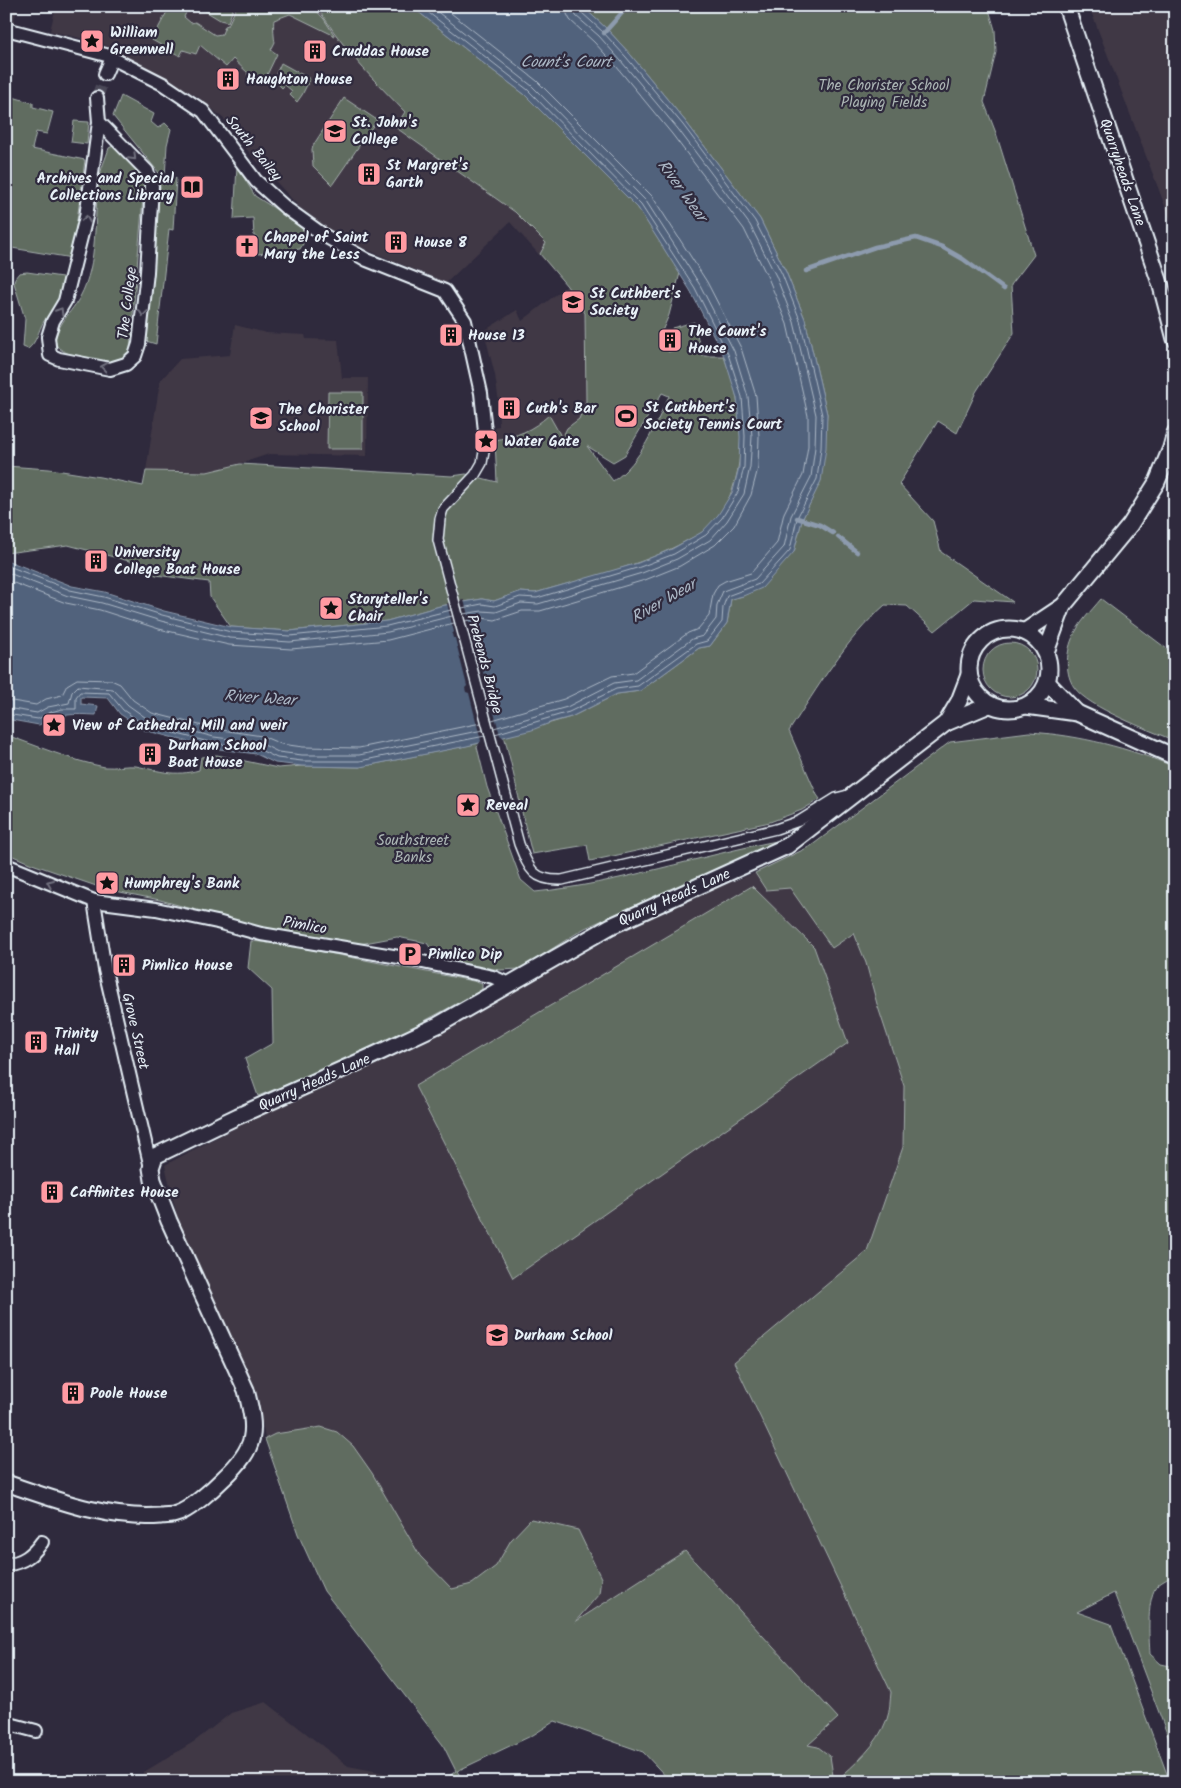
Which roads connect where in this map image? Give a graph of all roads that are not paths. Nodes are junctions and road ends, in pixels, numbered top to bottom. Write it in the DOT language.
graph roads {
  1 [pos="1066,6"];
  2 [pos="6,29"];
  3 [pos="112,58"];
  4 [pos="105,74"];
  5 [pos="97,98"];
  6 [pos="99,122"];
  7 [pos="1175,339"];
  8 [pos="1175,433"];
  9 [pos="486,441"];
  10 [pos="1063,606"];
  11 [pos="1024,632"];
  12 [pos="1046,652"];
  13 [pos="969,675"];
  14 [pos="1047,682"];
  15 [pos="990,705"];
  16 [pos="1026,706"];
  17 [pos="1077,713"];
  18 [pos="946,724"];
  19 [pos="1175,757"];
  20 [pos="858,792"];
  21 [pos="6,864"];
  22 [pos="94,901"];
  23 [pos="509,984"];
  24 [pos="151,1168"];
  25 [pos="6,1484"];
  26 [pos="42,1542"];
  27 [pos="6,1564"];
  28 [pos="6,1723"];
  29 [pos="36,1731"];
  1 -- 7 [label="street, Quarryheads Lane"];
  2 -- 3 [label="street, South Bailey"];
  3 -- 4 [label="street"];
  3 -- 9 [label="street, South Bailey"];
  5 -- 6 [label="street, The College"];
  6 -- 6 [label="street, The College, one-way"];
  8 -- 10 [label="street"];
  9 -- 20 [label="street, Prebends Bridge"];
  10 -- 11 [label="street"];
  10 -- 12 [label="street"];
  11 -- 12 [label="street"];
  11 -- 13 [label="street"];
  12 -- 14 [label="street"];
  13 -- 15 [label="street"];
  13 -- 18 [label="street, Quarry Heads Lane"];
  14 -- 16 [label="street"];
  14 -- 17 [label="street"];
  15 -- 16 [label="street"];
  15 -- 18 [label="street, Quarry Heads Lane"];
  16 -- 17 [label="street"];
  17 -- 19 [label="street"];
  18 -- 20 [label="street, Quarry Heads Lane"];
  20 -- 23 [label="street, Quarry Heads Lane"];
  22 -- 21 [label="street, Pimlico, one-way"];
  22 -- 23 [label="street, Pimlico"];
  22 -- 24 [label="street, Grove Street"];
  23 -- 24 [label="street, Quarry Heads Lane"];
  24 -- 25 [label="street"];
  26 -- 27 [label="street"];
  28 -- 29 [label="street"];
}
